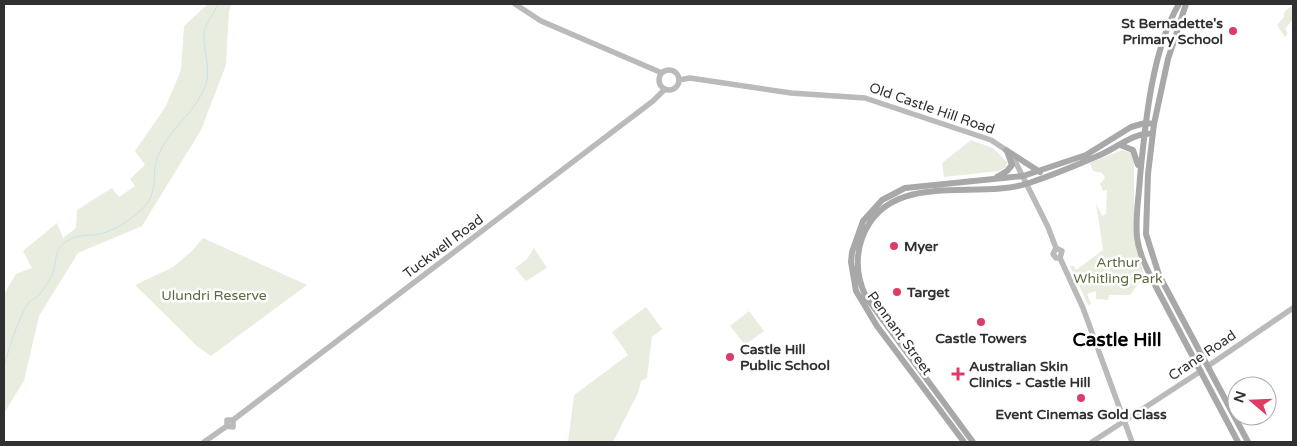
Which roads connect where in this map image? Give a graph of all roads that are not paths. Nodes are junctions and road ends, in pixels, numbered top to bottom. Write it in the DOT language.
graph roads {
  1 [pos="516,4"];
  2 [pos="1179,4"];
  3 [pos="1186,4"];
  4 [pos="662,74"];
  5 [pos="679,80"];
  6 [pos="665,89"];
  7 [pos="1145,123"];
  8 [pos="1154,124"];
  9 [pos="1144,133"];
  10 [pos="1152,134"];
  11 [pos="1120,145"];
  12 [pos="1006,150"];
  13 [pos="1040,172"];
  14 [pos="1148,174"];
  15 [pos="1023,176"];
  16 [pos="1140,176"];
  17 [pos="994,179"];
  18 [pos="1027,184"];
  19 [pos="1163,283"];
  20 [pos="1156,287"];
  21 [pos="1293,308"];
  22 [pos="1208,366"];
  23 [pos="1201,371"];
  24 [pos="1123,421"];
  25 [pos="204,442"];
  26 [pos="964,442"];
  27 [pos="973,442"];
  28 [pos="1092,442"];
  29 [pos="1132,442"];
  30 [pos="1238,442"];
  31 [pos="1248,442"];
  1 -- 4 [label="street"];
  2 -- 7 [label="main road"];
  3 -- 8 [label="main road"];
  4 -- 5 [label="street"];
  4 -- 6 [label="street"];
  5 -- 6 [label="street"];
  5 -- 12 [label="street, Old Castle Hill Road"];
  6 -- 25 [label="street, Tuckwell Road"];
  7 -- 8 [label="main road"];
  7 -- 9 [label="main road"];
  7 -- 13 [label="main road, Pennant Street"];
  8 -- 10 [label="main road"];
  9 -- 10 [label="main road"];
  9 -- 11 [label="main road, Pennant Street"];
  9 -- 16 [label="main road"];
  10 -- 14 [label="main road"];
  11 -- 16 [label="main road"];
  11 -- 18 [label="main road, Pennant Street"];
  12 -- 13 [label="main road"];
  12 -- 15 [label="street, Old Castle Hill Road"];
  12 -- 17 [label="main road"];
  13 -- 15 [label="main road, Pennant Street"];
  14 -- 16 [label="main road"];
  14 -- 19 [label="main road"];
  15 -- 17 [label="main road, Pennant Street"];
  15 -- 18 [label="street, Old Castle Hill Road"];
  16 -- 20 [label="main road"];
  17 -- 26 [label="main road, Pennant Street"];
  18 -- 24 [label="street, Old Castle Hill Road"];
  18 -- 27 [label="main road, Pennant Street"];
  19 -- 20 [label="main road"];
  19 -- 22 [label="main road"];
  20 -- 23 [label="main road"];
  21 -- 22 [label="street, Crane Road"];
  22 -- 23 [label="main road, Crane Road"];
  22 -- 31 [label="main road"];
  23 -- 24 [label="street, Crane Road"];
  23 -- 30 [label="main road"];
  24 -- 28 [label="street, Crane Road"];
  24 -- 29 [label="street"];
}
